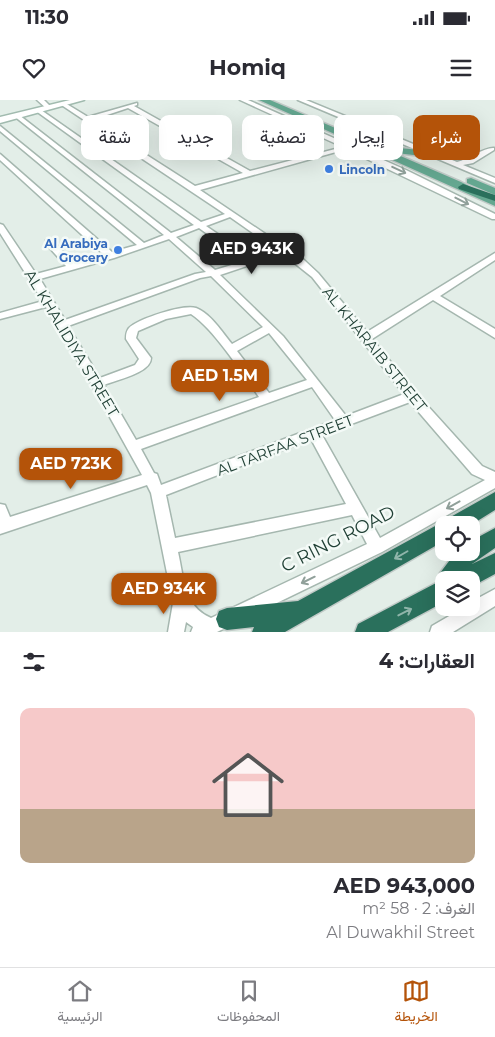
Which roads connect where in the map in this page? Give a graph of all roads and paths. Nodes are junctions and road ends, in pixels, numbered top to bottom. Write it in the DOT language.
graph roads {
  1 [pos="40,100"];
  2 [pos="76,100"];
  3 [pos="243,100"];
  4 [pos="262,100"];
  5 [pos="282,100"];
  6 [pos="301,100"];
  7 [pos="138,103"];
  8 [pos="63,104"];
  9 [pos="129,106"];
  10 [pos="49,108"];
  11 [pos="39,110"];
  12 [pos="101,115"];
  13 [pos="336,115"];
  14 [pos="17,116"];
  15 [pos="81,117"];
  16 [pos="0,119"];
  17 [pos="334,123"];
  18 [pos="0,128"];
  19 [pos="334,132"];
  20 [pos="334,145"];
  21 [pos="334,147"];
  22 [pos="494,150"];
  23 [pos="403,153"];
  24 [pos="0,156"];
  25 [pos="149,160"];
  26 [pos="375,160"];
  27 [pos="400,160"];
  28 [pos="444,160"];
  29 [pos="455,165"];
  30 [pos="467,170"];
  31 [pos="249,174"];
  32 [pos="481,176"];
  33 [pos="430,185"];
  34 [pos="460,186"];
  35 [pos="194,189"];
  36 [pos="495,190"];
  37 [pos="495,203"];
  38 [pos="231,214"];
  39 [pos="495,217"];
  40 [pos="201,226"];
  41 [pos="2,232"];
  42 [pos="173,237"];
  43 [pos="49,242"];
  44 [pos="143,246"];
  45 [pos="285,250"];
  46 [pos="111,256"];
  47 [pos="495,256"];
  48 [pos="252,262"];
  49 [pos="73,267"];
  50 [pos="213,273"];
  51 [pos="34,278"];
  52 [pos="433,296"];
  53 [pos="49,304"];
  54 [pos="0,316"];
  55 [pos="62,325"];
  56 [pos="270,328"];
  57 [pos="495,334"];
  58 [pos="366,338"];
  59 [pos="230,350"];
  60 [pos="314,382"];
  61 [pos="97,383"];
  62 [pos="412,396"];
  63 [pos="267,400"];
  64 [pos="344,423"];
  65 [pos="315,434"];
  66 [pos="134,446"];
  67 [pos="477,470"];
  68 [pos="152,478"];
  69 [pos="495,480"];
  70 [pos="158,492"];
  71 [pos="487,495"];
  72 [pos="357,508"];
  73 [pos="0,510"];
  74 [pos="469,516"];
  75 [pos="3,526"];
  76 [pos="435,536"];
  77 [pos="495,537"];
  78 [pos="171,546"];
  79 [pos="376,547"];
  80 [pos="495,563"];
  81 [pos="455,571"];
  82 [pos="480,571"];
  83 [pos="435,592"];
  84 [pos="495,597"];
  85 [pos="181,603"];
  86 [pos="306,610"];
  87 [pos="212,626"];
  88 [pos="176,632"];
  89 [pos="264,632"];
  90 [pos="366,632"];
  91 [pos="438,632"];
  1 -- 10 [label="street"];
  2 -- 8 [label="main road"];
  3 -- 20 [label="street"];
  4 -- 19 [label="main road"];
  5 -- 17 [label="main road"];
  6 -- 13 [label="street"];
  7 -- 9 [label="street"];
  8 -- 10 [label="main road"];
  8 -- 15 [label="street, AL KHARAIB STREET"];
  9 -- 12 [label="street"];
  9 -- 31 [label="street"];
  10 -- 11 [label="main road"];
  11 -- 14 [label="main road"];
  11 -- 40 [label="street"];
  14 -- 16 [label="main road"];
  14 -- 42 [label="street"];
  18 -- 44 [label="street"];
  21 -- 31 [label="street"];
  22 -- 29 [label="street"];
  22 -- 30 [label="street"];
  23 -- 36 [label="main road"];
  24 -- 46 [label="street"];
  25 -- 35 [label="street, AL KHARAIB STREET"];
  26 -- 33 [label="street, one-way"];
  27 -- 34 [label="main road"];
  28 -- 29 [label="street"];
  29 -- 30 [label="street"];
  30 -- 32 [label="street"];
  31 -- 35 [label="street"];
  32 -- 36 [label="main road"];
  33 -- 34 [label="main road"];
  33 -- 39 [label="street, one-way"];
  34 -- 36 [label="highway"];
  34 -- 37 [label="main road"];
  35 -- 38 [label="street, AL KHARAIB STREET"];
  38 -- 40 [label="street"];
  38 -- 45 [label="street, AL KHARAIB STREET"];
  40 -- 42 [label="street"];
  40 -- 48 [label="street"];
  41 -- 51 [label="street, AL KHALIDIYA STREET"];
  42 -- 44 [label="street"];
  42 -- 50 [label="street"];
  43 -- 49 [label="street"];
  44 -- 46 [label="street"];
  45 -- 48 [label="street"];
  45 -- 58 [label="street, AL KHARAIB STREET"];
  46 -- 49 [label="street"];
  47 -- 52 [label="street"];
  48 -- 50 [label="street"];
  49 -- 51 [label="street"];
  50 -- 55 [label="street"];
  50 -- 56 [label="street"];
  51 -- 53 [label="street, AL KHALIDIYA STREET"];
  52 -- 57 [label="street"];
  52 -- 58 [label="street"];
  53 -- 54 [label="street"];
  53 -- 55 [label="street, AL KHALIDIYA STREET"];
  55 -- 61 [label="street, AL KHALIDIYA STREET"];
  56 -- 59 [label="street"];
  56 -- 60 [label="street"];
  58 -- 62 [label="street, AL KHARAIB STREET"];
  59 -- 61 [label="street"];
  59 -- 63 [label="street"];
  60 -- 63 [label="street"];
  60 -- 64 [label="street"];
  61 -- 66 [label="street, AL KHALIDIYA STREET"];
  62 -- 64 [label="street, AL TARFAA STREET"];
  62 -- 67 [label="street, AL KHARAIB STREET"];
  63 -- 66 [label="street"];
  64 -- 65 [label="street, AL TARFAA STREET"];
  65 -- 70 [label="street, AL TARFAA STREET"];
  65 -- 72 [label="street"];
  66 -- 68 [label="street, AL KHALIDIYA STREET"];
  67 -- 69 [label="street, AL KHARAIB STREET"];
  67 -- 71 [label="street"];
  68 -- 70 [label="street, AL KHALIDIYA STREET"];
  68 -- 75 [label="street"];
  69 -- 71 [label="street, C RING ROAD"];
  70 -- 78 [label="street, AL KHALIDIYA STREET"];
  71 -- 74 [label="highway, C RING ROAD"];
  71 -- 79 [label="street, C RING ROAD, one-way"];
  72 -- 78 [label="street"];
  72 -- 79 [label="street"];
  73 -- 75 [label="street"];
  76 -- 86 [label="highway, one-way"];
  77 -- 81 [label="highway"];
  78 -- 85 [label="street, AL KHALIDIYA STREET"];
  79 -- 87 [label="street, C RING ROAD, one-way"];
  80 -- 82 [label="highway"];
  90 -- 83 [label="highway, one-way"];
  84 -- 91 [label="street"];
  85 -- 87 [label="street"];
  85 -- 88 [label="street, AL KHALIDIYA STREET"];
  86 -- 87 [label="highway"];
  86 -- 89 [label="highway"];
}
